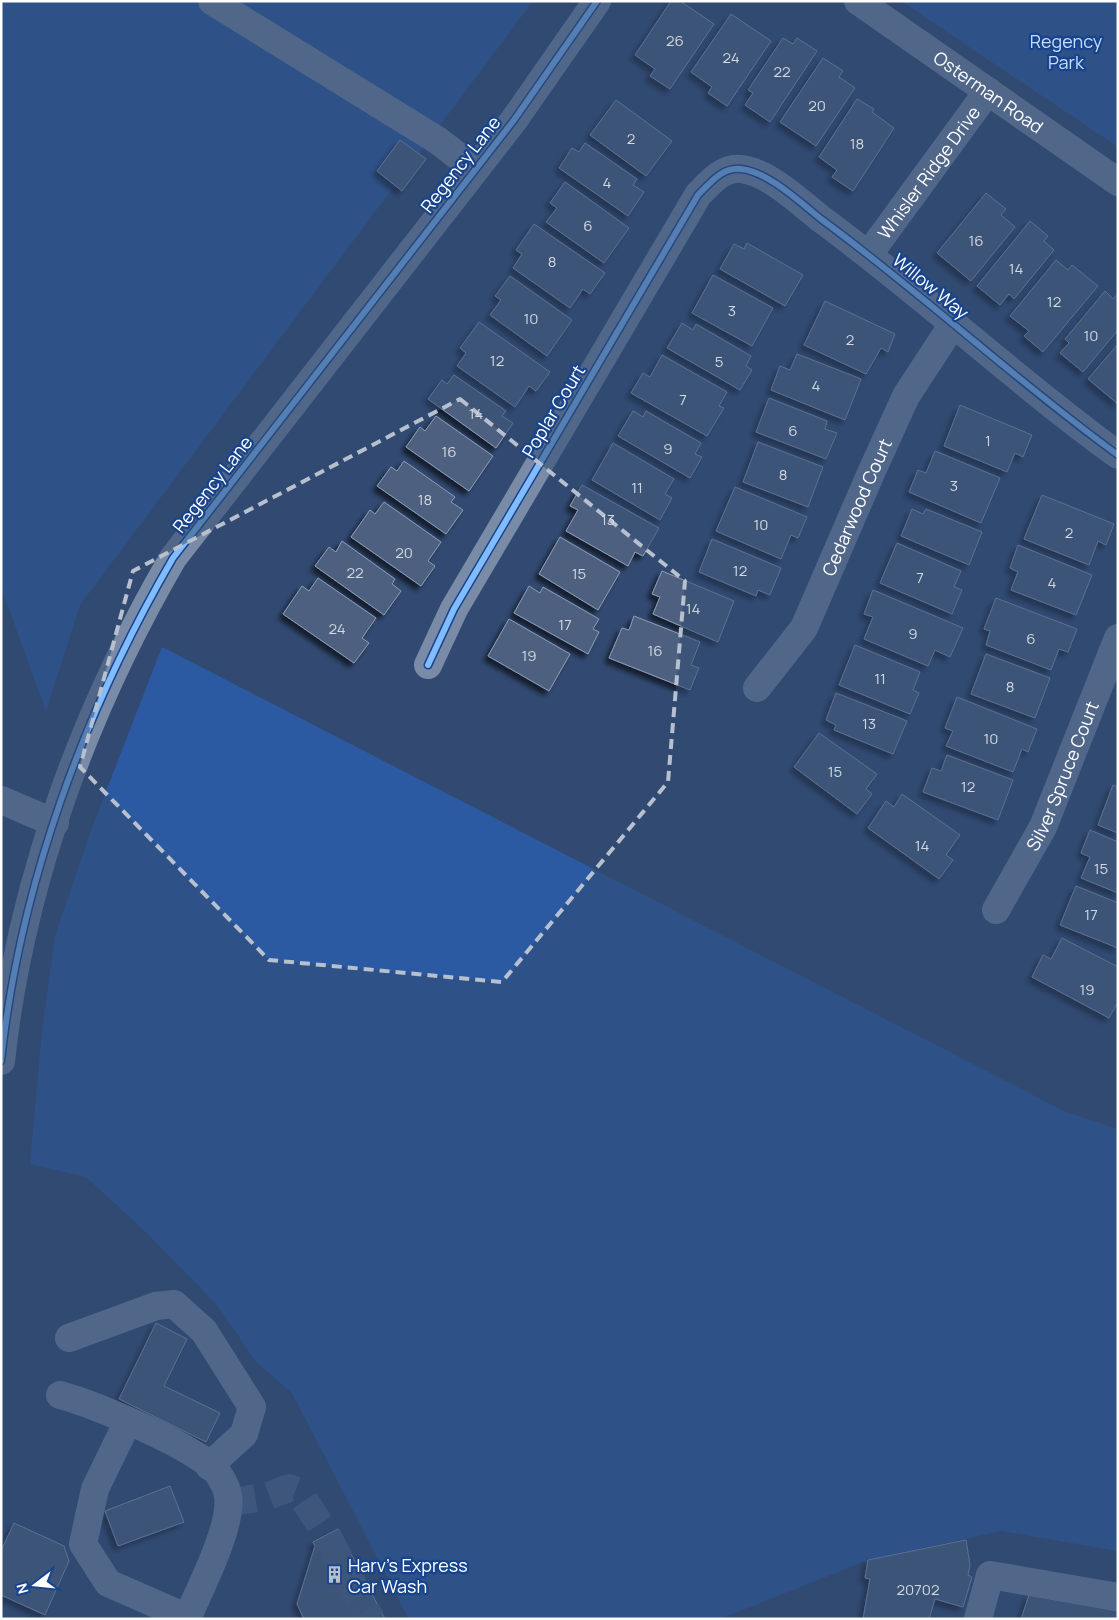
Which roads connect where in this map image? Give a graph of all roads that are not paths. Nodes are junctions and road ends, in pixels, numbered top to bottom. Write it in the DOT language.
graph roads {
  1 [pos="212,1"];
  2 [pos="597,1"];
  3 [pos="858,1"];
  4 [pos="988,92"];
  5 [pos="475,169"];
  6 [pos="714,178"];
  7 [pos="1118,182"];
  8 [pos="869,254"];
  9 [pos="953,324"];
  10 [pos="1118,455"];
  11 [pos="1118,638"];
  12 [pos="428,665"];
  13 [pos="756,688"];
  14 [pos="1,800"];
  15 [pos="55,823"];
  16 [pos="996,910"];
  17 [pos="1,1061"];
  18 [pos="69,1338"];
  19 [pos="60,1395"];
  20 [pos="128,1421"];
  21 [pos="210,1466"];
  22 [pos="1118,1597"];
  23 [pos="188,1618"];
  24 [pos="978,1619"];
  1 -- 5 [label="street"];
  2 -- 5 [label="street, Regency Lane"];
  3 -- 4 [label="street, Osterman Road"];
  4 -- 7 [label="street, Osterman Road"];
  4 -- 8 [label="street, Whisler Ridge Drive"];
  5 -- 15 [label="street, Regency Lane"];
  6 -- 8 [label="street, Willow Way"];
  6 -- 12 [label="street, Poplar Court"];
  8 -- 9 [label="street, Willow Way"];
  9 -- 10 [label="street, Willow Way"];
  9 -- 13 [label="street, Cedarwood Court"];
  11 -- 16 [label="street, Silver Spruce Court"];
  14 -- 15 [label="street"];
  15 -- 17 [label="street, Regency Lane"];
  18 -- 21 [label="street"];
  19 -- 20 [label="street"];
  20 -- 21 [label="street"];
  20 -- 23 [label="street"];
  21 -- 23 [label="street"];
  22 -- 24 [label="street"];
}
